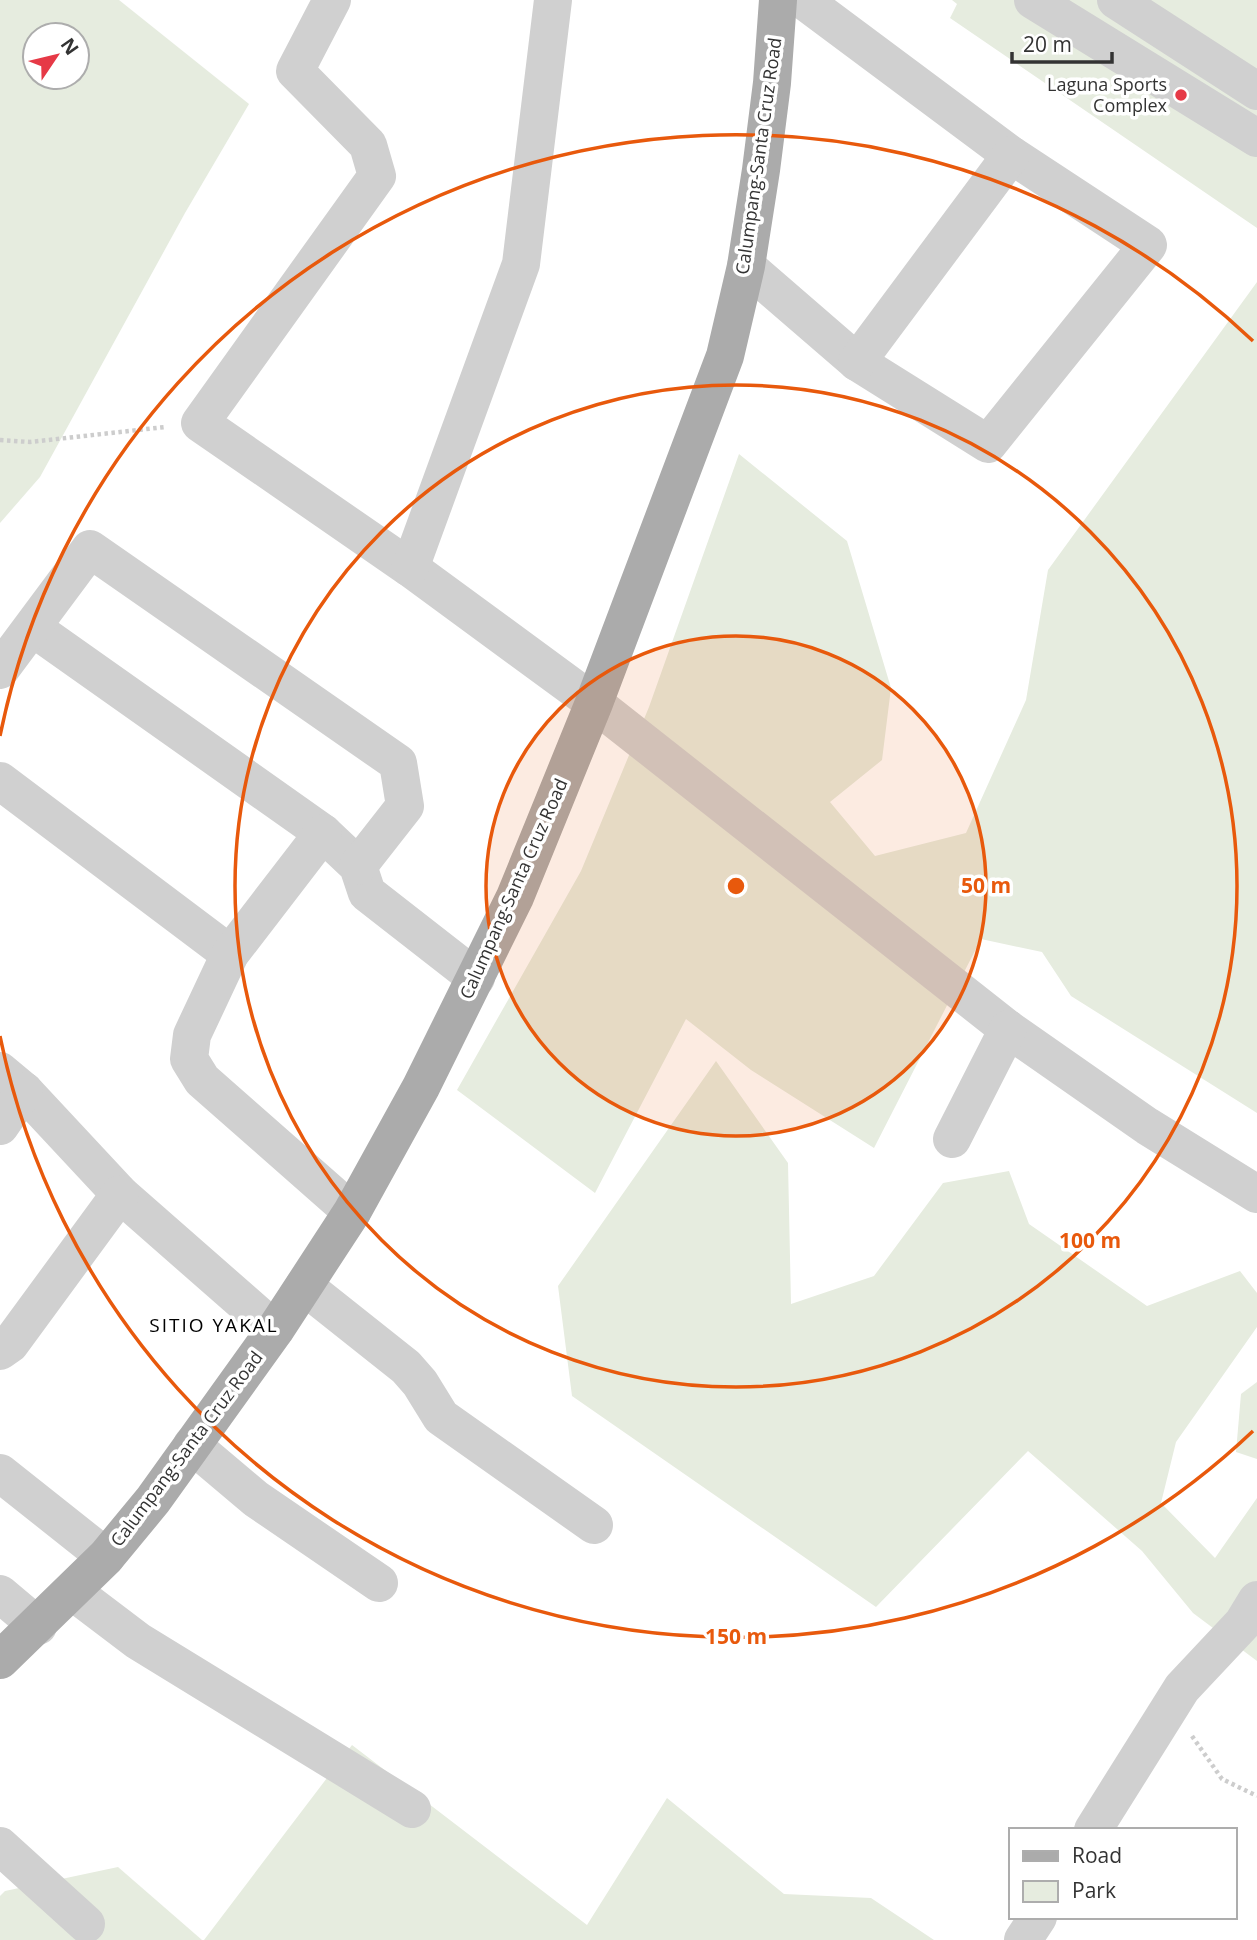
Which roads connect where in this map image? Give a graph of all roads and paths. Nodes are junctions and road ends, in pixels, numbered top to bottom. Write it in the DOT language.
graph roads {
  1 [pos="332,0"];
  2 [pos="553,0"];
  3 [pos="778,0"];
  4 [pos="803,0"];
  5 [pos="1032,0"];
  6 [pos="1116,0"];
  7 [pos="1257,91"];
  8 [pos="1257,138"];
  9 [pos="1012,155"];
  10 [pos="746,265"];
  11 [pos="857,362"];
  12 [pos="200,423"];
  13 [pos="0,440"];
  14 [pos="410,568"];
  15 [pos="33,628"];
  16 [pos="0,670"];
  17 [pos="594,704"];
  18 [pos="0,781"];
  19 [pos="323,833"];
  20 [pos="358,866"];
  21 [pos="230,954"];
  22 [pos="475,978"];
  23 [pos="1008,1029"];
  24 [pos="12,1081"];
  25 [pos="0,1126"];
  26 [pos="952,1139"];
  27 [pos="120,1194"];
  28 [pos="1257,1194"];
  29 [pos="352,1212"];
  30 [pos="304,1286"];
  31 [pos="275,1330"];
  32 [pos="0,1351"];
  33 [pos="192,1445"];
  34 [pos="0,1473"];
  35 [pos="594,1525"];
  36 [pos="106,1557"];
  37 [pos="379,1583"];
  38 [pos="72,1591"];
  39 [pos="0,1594"];
  40 [pos="1257,1600"];
  41 [pos="38,1626"];
  42 [pos="0,1660"];
  43 [pos="1182,1688"];
  44 [pos="1257,1796"];
  45 [pos="412,1809"];
  46 [pos="1094,1828"];
  47 [pos="0,1846"];
  48 [pos="1037,1919"];
  49 [pos="86,1924"];
  50 [pos="1023,1940"];
  1 -- 12 [label="street"];
  2 -- 14 [label="street"];
  3 -- 10 [label="main road, Calumpang-Santa Cruz Road"];
  4 -- 9 [label="street"];
  5 -- 8 [label="street"];
  6 -- 7 [label="street"];
  9 -- 11 [label="street"];
  9 -- 11 [label="street"];
  10 -- 11 [label="street"];
  10 -- 17 [label="main road, Calumpang-Santa Cruz Road"];
  12 -- 13 [label="path"];
  12 -- 14 [label="street"];
  14 -- 17 [label="street"];
  15 -- 16 [label="street"];
  15 -- 19 [label="street"];
  15 -- 20 [label="street"];
  17 -- 22 [label="main road, Calumpang-Santa Cruz Road"];
  17 -- 23 [label="street"];
  18 -- 21 [label="street"];
  19 -- 20 [label="street"];
  19 -- 21 [label="street"];
  20 -- 22 [label="street"];
  21 -- 29 [label="street"];
  22 -- 29 [label="main road, Calumpang-Santa Cruz Road"];
  23 -- 26 [label="street"];
  23 -- 28 [label="street"];
  24 -- 25 [label="street"];
  24 -- 27 [label="street"];
  27 -- 31 [label="street"];
  27 -- 32 [label="street"];
  29 -- 30 [label="main road, Calumpang-Santa Cruz Road"];
  30 -- 31 [label="main road, Calumpang-Santa Cruz Road"];
  30 -- 35 [label="street"];
  31 -- 33 [label="main road, Calumpang-Santa Cruz Road"];
  33 -- 36 [label="main road, Calumpang-Santa Cruz Road"];
  33 -- 37 [label="street"];
  34 -- 36 [label="street"];
  36 -- 38 [label="main road, Calumpang-Santa Cruz Road"];
  38 -- 41 [label="main road, Calumpang-Santa Cruz Road"];
  38 -- 45 [label="street"];
  39 -- 41 [label="street"];
  40 -- 43 [label="street"];
  41 -- 42 [label="main road, Calumpang-Santa Cruz Road"];
  43 -- 44 [label="path"];
  43 -- 46 [label="street"];
  47 -- 49 [label="street"];
  48 -- 50 [label="street"];
}
